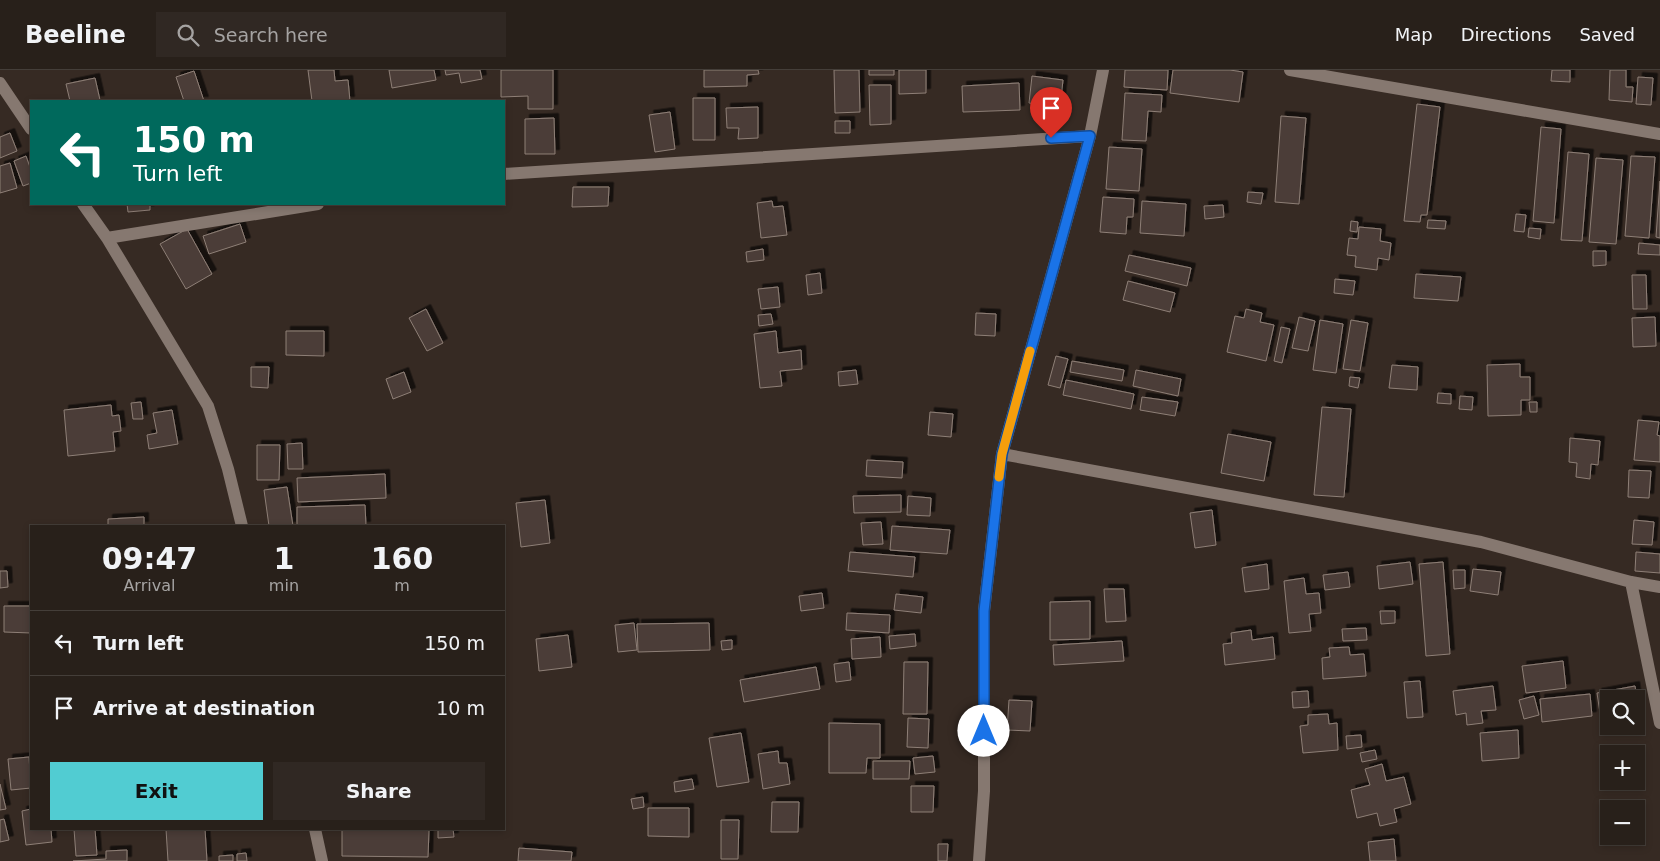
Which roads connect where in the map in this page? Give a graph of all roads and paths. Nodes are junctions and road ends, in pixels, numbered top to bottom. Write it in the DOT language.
graph roads {
  1 [pos="1103,70"];
  2 [pos="1290,70"];
  3 [pos="0,84"];
  4 [pos="30,128"];
  5 [pos="1660,134"];
  6 [pos="1090,136"];
  7 [pos="505,174"];
  8 [pos="84,205"];
  9 [pos="312,205"];
  10 [pos="107,238"];
  11 [pos="1002,454"];
  12 [pos="242,525"];
  13 [pos="1632,582"];
  14 [pos="1660,587"];
  15 [pos="1660,723"];
  16 [pos="315,830"];
  17 [pos="322,861"];
  18 [pos="979,861"];
  1 -- 6 [label="street"];
  2 -- 5 [label="street"];
  3 -- 4 [label="street"];
  6 -- 7 [label="street"];
  6 -- 11 [label="street"];
  8 -- 10 [label="street"];
  9 -- 10 [label="street"];
  10 -- 12 [label="street"];
  11 -- 13 [label="street"];
  11 -- 18 [label="street"];
  13 -- 14 [label="street"];
  13 -- 15 [label="street"];
  16 -- 17 [label="street"];
}
